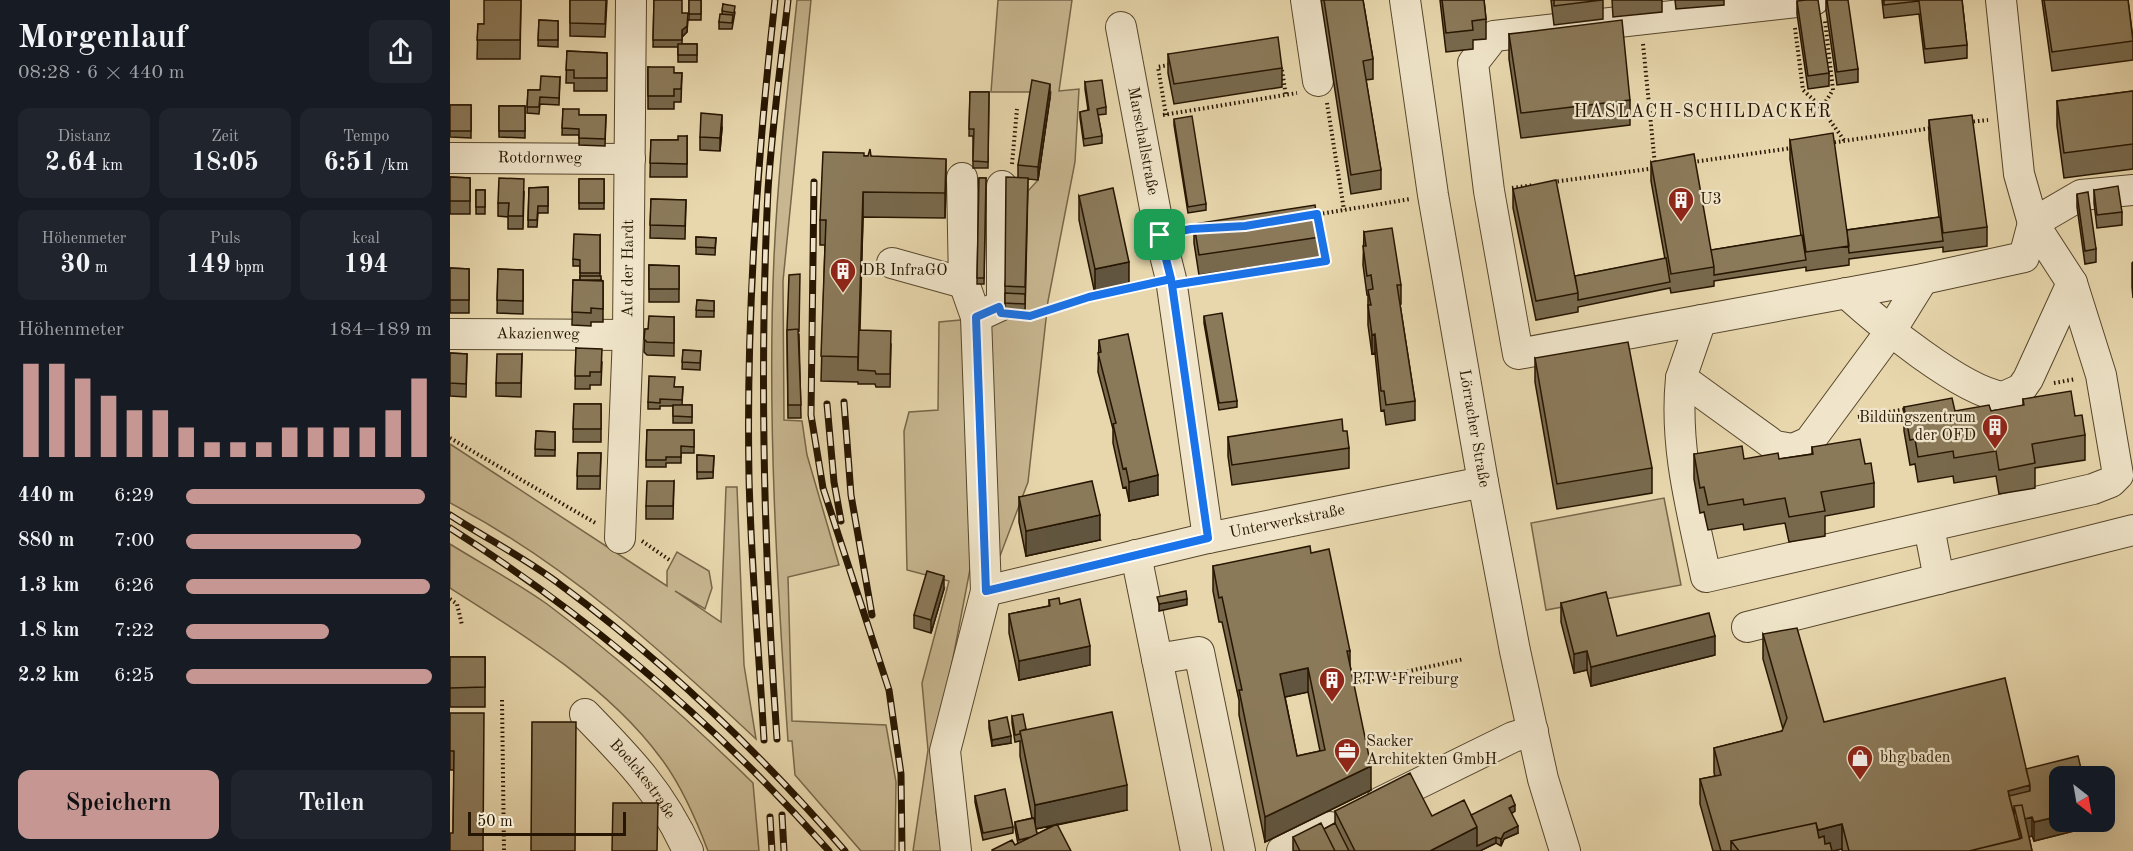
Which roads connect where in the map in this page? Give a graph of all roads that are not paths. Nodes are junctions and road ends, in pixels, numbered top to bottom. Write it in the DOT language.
graph roads {
  1 [pos="631,0"];
  2 [pos="1306,0"];
  3 [pos="1405,0"];
  4 [pos="2001,0"];
  5 [pos="1810,5"];
  6 [pos="1121,27"];
  7 [pos="1322,90"];
  8 [pos="450,158"];
  9 [pos="630,159"];
  10 [pos="962,178"];
  11 [pos="1002,186"];
  12 [pos="2133,190"];
  13 [pos="2033,223"];
  14 [pos="892,263"];
  15 [pos="1923,279"];
  16 [pos="2072,283"];
  17 [pos="1846,293"];
  18 [pos="978,301"];
  19 [pos="1701,320"];
  20 [pos="1890,332"];
  21 [pos="450,334"];
  22 [pos="628,335"];
  23 [pos="1681,378"];
  24 [pos="1483,482"];
  25 [pos="1929,526"];
  26 [pos="2133,530"];
  27 [pos="620,538"];
  28 [pos="1208,538"];
  29 [pos="1136,555"];
  30 [pos="1939,579"];
  31 [pos="986,591"];
  32 [pos="1747,627"];
  33 [pos="1157,659"];
  34 [pos="585,714"];
  35 [pos="1533,731"];
  36 [pos="688,851"];
  37 [pos="956,851"];
  38 [pos="1196,851"];
  39 [pos="1240,851"];
  40 [pos="1282,851"];
  41 [pos="1565,851"];
  1 -- 9 [label="street, Auf der Hardt"];
  2 -- 7 [label="street"];
  3 -- 24 [label="street, Lörracher Straße"];
  4 -- 13 [label="street"];
  5 -- 19 [label="street"];
  6 -- 28 [label="street, Marschallstraße"];
  8 -- 9 [label="street, Rotdornweg"];
  9 -- 22 [label="street, Auf der Hardt"];
  10 -- 18 [label="street"];
  11 -- 18 [label="street"];
  12 -- 13 [label="street"];
  13 -- 15 [label="street"];
  13 -- 16 [label="street"];
  14 -- 18 [label="street"];
  15 -- 17 [label="street"];
  15 -- 20 [label="street"];
  16 -- 20 [label="street"];
  16 -- 25 [label="street"];
  17 -- 19 [label="street"];
  17 -- 20 [label="street"];
  18 -- 31 [label="street"];
  19 -- 23 [label="street"];
  20 -- 23 [label="street"];
  21 -- 22 [label="street, Akazienweg"];
  22 -- 27 [label="street, Auf der Hardt"];
  23 -- 25 [label="street"];
  24 -- 28 [label="street, Unterwerkstraße"];
  24 -- 35 [label="street, Lörracher Straße"];
  25 -- 30 [label="street"];
  26 -- 30 [label="street"];
  28 -- 29 [label="street, Unterwerkstraße"];
  29 -- 31 [label="street, Unterwerkstraße"];
  29 -- 33 [label="street"];
  30 -- 32 [label="street"];
  31 -- 37 [label="street"];
  33 -- 38 [label="street"];
  33 -- 39 [label="street"];
  34 -- 36 [label="street, Boelckestraße"];
  35 -- 40 [label="street"];
  35 -- 41 [label="street, Lörracher Straße"];
}
